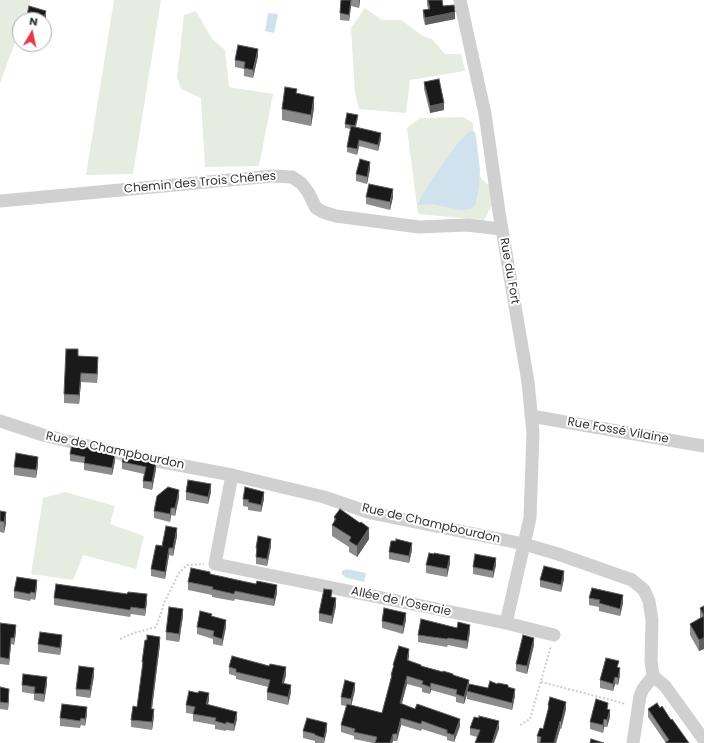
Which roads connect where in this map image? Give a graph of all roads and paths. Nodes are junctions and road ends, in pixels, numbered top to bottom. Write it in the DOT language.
graph roads {
  1 [pos="460,0"];
  2 [pos="0,201"];
  3 [pos="502,229"];
  4 [pos="531,416"];
  5 [pos="0,421"];
  6 [pos="704,446"];
  7 [pos="232,475"];
  8 [pos="524,544"];
  9 [pos="215,564"];
  10 [pos="506,623"];
  11 [pos="554,635"];
  12 [pos="120,639"];
  13 [pos="653,676"];
  14 [pos="541,682"];
  15 [pos="627,704"];
  16 [pos="520,725"];
  17 [pos="704,740"];
  18 [pos="633,743"];
  1 -- 3 [label="street, Rue du Fort"];
  2 -- 3 [label="street, Chemin des Trois Chênes"];
  3 -- 4 [label="street, Rue du Fort"];
  4 -- 6 [label="street, Rue Fossé Vilaine"];
  4 -- 8 [label="street, Rue du Fort"];
  5 -- 7 [label="street, Rue de Champbourdon"];
  7 -- 8 [label="street, Rue de Champbourdon"];
  7 -- 9 [label="street"];
  8 -- 10 [label="street"];
  8 -- 13 [label="street, Rue de Champbourdon"];
  9 -- 10 [label="street, Allée de l'Oseraie"];
  9 -- 12 [label="path"];
  10 -- 11 [label="street, Allée de l'Oseraie"];
  11 -- 14 [label="path"];
  13 -- 17 [label="street"];
  13 -- 18 [label="street"];
  14 -- 15 [label="path"];
  14 -- 16 [label="path"];
}
